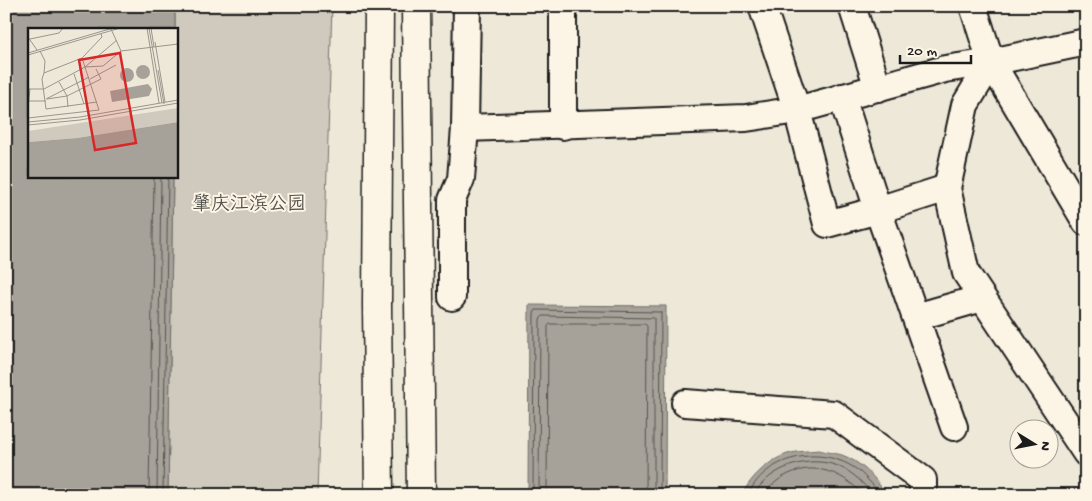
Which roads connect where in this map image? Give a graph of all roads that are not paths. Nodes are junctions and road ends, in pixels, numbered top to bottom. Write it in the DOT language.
graph roads {
  1 [pos="379,6"];
  2 [pos="416,6"];
  3 [pos="467,6"];
  4 [pos="563,6"];
  5 [pos="762,6"];
  6 [pos="852,6"];
  7 [pos="972,6"];
  8 [pos="1086,42"];
  9 [pos="991,62"];
  10 [pos="878,88"];
  11 [pos="842,97"];
  12 [pos="797,110"];
  13 [pos="563,126"];
  14 [pos="465,128"];
  15 [pos="947,188"];
  16 [pos="878,210"];
  17 [pos="1086,222"];
  18 [pos="452,297"];
  19 [pos="982,298"];
  20 [pos="916,317"];
  21 [pos="685,403"];
  22 [pos="954,427"];
  23 [pos="1086,453"];
  24 [pos="379,495"];
  25 [pos="421,495"];
  26 [pos="923,495"];
  1 -- 24 [label="main road"];
  2 -- 25 [label="main road"];
  3 -- 14 [label="street"];
  4 -- 13 [label="street"];
  5 -- 12 [label="street"];
  6 -- 10 [label="street"];
  7 -- 9 [label="street"];
  8 -- 9 [label="street"];
  9 -- 10 [label="street"];
  9 -- 15 [label="street"];
  9 -- 17 [label="street"];
  10 -- 11 [label="street"];
  11 -- 12 [label="street"];
  11 -- 16 [label="street"];
  12 -- 13 [label="street"];
  12 -- 16 [label="street"];
  13 -- 14 [label="street"];
  14 -- 18 [label="street"];
  15 -- 16 [label="street"];
  15 -- 19 [label="street"];
  16 -- 20 [label="street"];
  19 -- 20 [label="street"];
  19 -- 23 [label="street"];
  20 -- 22 [label="street"];
  21 -- 26 [label="street"];
}
